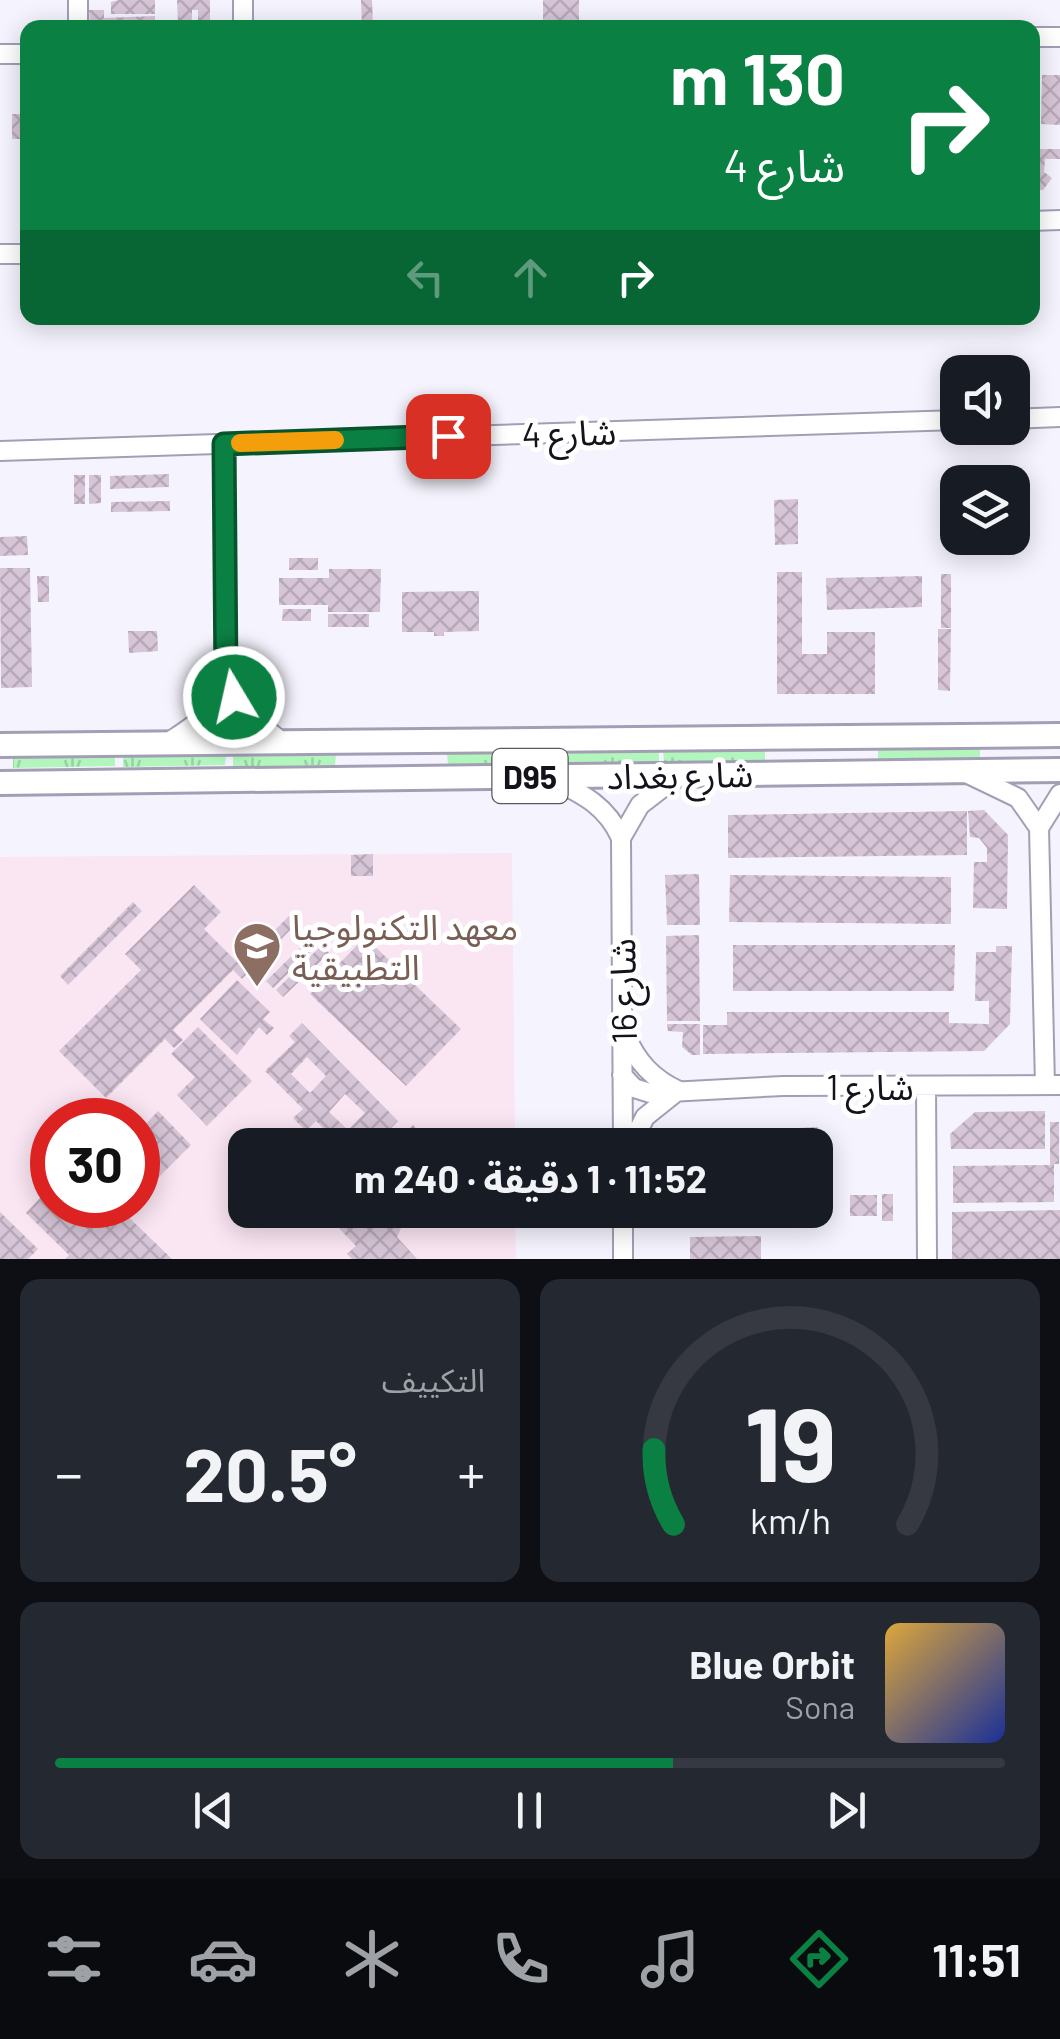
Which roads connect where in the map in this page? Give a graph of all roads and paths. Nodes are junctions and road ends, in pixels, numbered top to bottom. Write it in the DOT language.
graph roads {
  1 [pos="1060,417"];
  2 [pos="1030,418"];
  3 [pos="940,421"];
  4 [pos="224,444"];
  5 [pos="0,451"];
  6 [pos="226,679"];
  7 [pos="1060,735"];
  8 [pos="282,742"];
  9 [pos="166,744"];
  10 [pos="0,745"];
  11 [pos="961,770"];
  12 [pos="1060,770"];
  13 [pos="679,775"];
  14 [pos="545,776"];
  15 [pos="0,782"];
  16 [pos="1060,794"];
  17 [pos="1040,828"];
  18 [pos="620,838"];
  19 [pos="622,1024"];
  20 [pos="622,1075"];
  21 [pos="1052,1085"];
  22 [pos="926,1086"];
  23 [pos="680,1091"];
  24 [pos="623,1128"];
  25 [pos="639,1128"];
  26 [pos="623,1228"];
  27 [pos="624,1259"];
  28 [pos="927,1259"];
  1 -- 2 [label="street"];
  3 -- 4 [label="street, شارع 4"];
  4 -- 5 [label="street, شارع 4"];
  4 -- 6 [label="street"];
  6 -- 8 [label="street"];
  6 -- 9 [label="street"];
  7 -- 8 [label="main road, شارع بغداد / D95"];
  8 -- 9 [label="main road, شارع بغداد / D95"];
  9 -- 10 [label="main road, شارع بغداد / D95"];
  11 -- 12 [label="main road, شارع بغداد / D95"];
  11 -- 13 [label="main road, شارع بغداد / D95"];
  11 -- 17 [label="street"];
  13 -- 14 [label="main road, شارع بغداد / D95"];
  13 -- 18 [label="street"];
  14 -- 15 [label="main road, شارع بغداد / D95"];
  14 -- 18 [label="street"];
  16 -- 17 [label="street"];
  17 -- 21 [label="street"];
  18 -- 19 [label="street, شارع 16"];
  19 -- 20 [label="street, شارع 16"];
  19 -- 23 [label="street"];
  20 -- 23 [label="street, شارع 1"];
  20 -- 24 [label="street, شارع 16"];
  21 -- 22 [label="street, شارع 1"];
  22 -- 23 [label="street, شارع 1"];
  22 -- 28 [label="street"];
  23 -- 25 [label="street"];
  26 -- 27 [label="street"];
}
